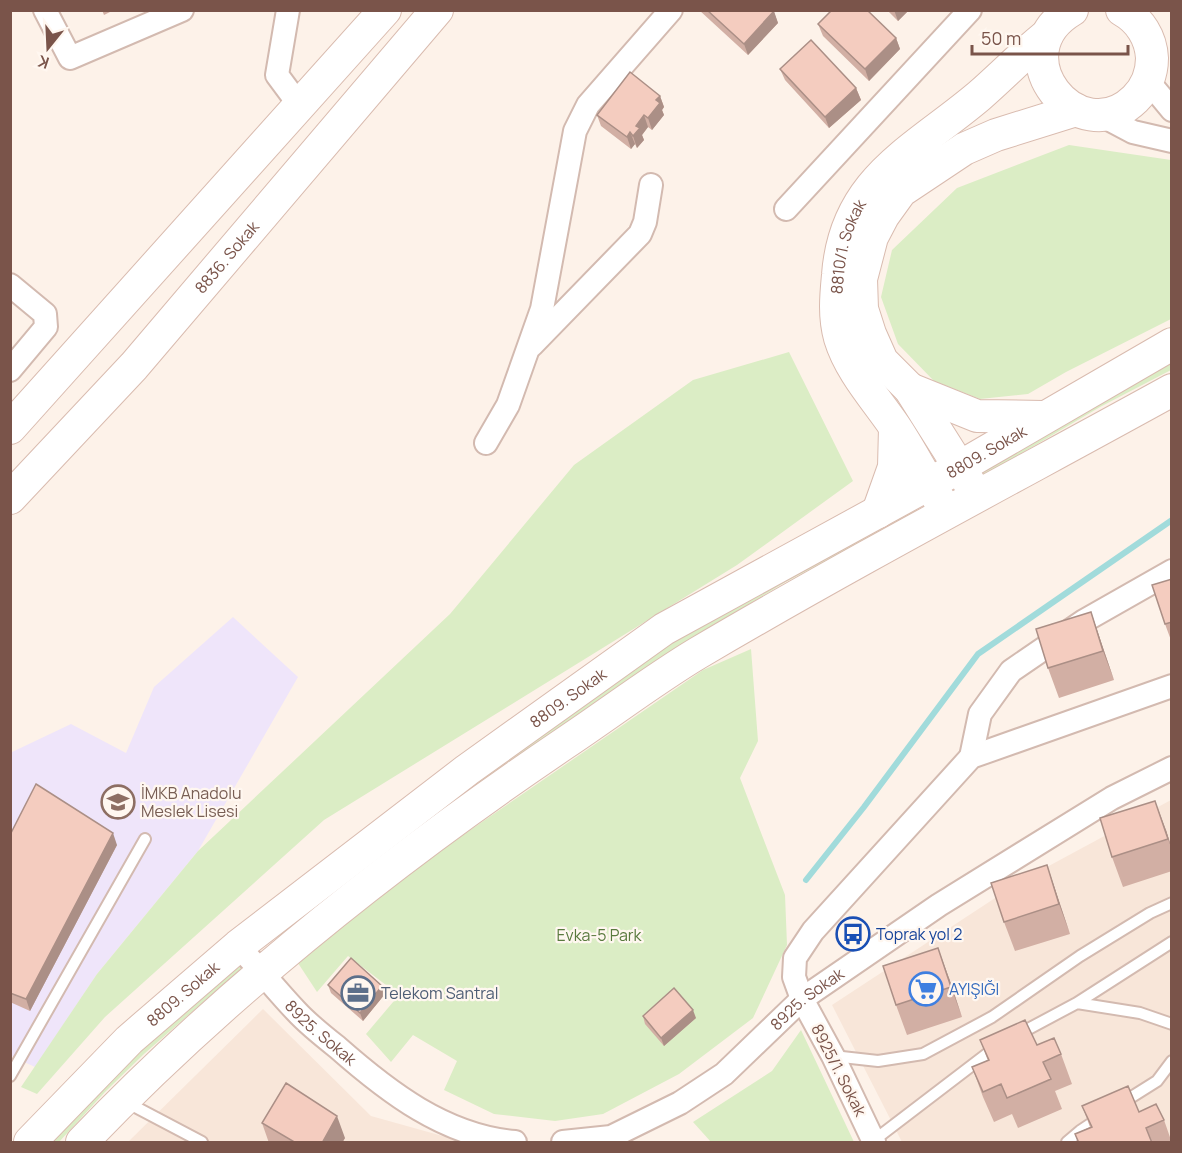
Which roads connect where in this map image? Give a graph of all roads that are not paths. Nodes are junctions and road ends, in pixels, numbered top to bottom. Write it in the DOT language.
graph roads {
  1 [pos="45,10"];
  2 [pos="182,10"];
  3 [pos="288,10"];
  4 [pos="385,10"];
  5 [pos="437,10"];
  6 [pos="671,10"];
  7 [pos="970,10"];
  8 [pos="1122,10"];
  9 [pos="1059,20"];
  10 [pos="1157,63"];
  11 [pos="300,106"];
  12 [pos="1172,110"];
  13 [pos="1087,112"];
  14 [pos="1172,141"];
  15 [pos="651,185"];
  16 [pos="786,209"];
  17 [pos="10,285"];
  18 [pos="1172,344"];
  19 [pos="527,350"];
  20 [pos="10,370"];
  21 [pos="910,390"];
  22 [pos="1172,390"];
  23 [pos="1043,417"];
  24 [pos="10,428"];
  25 [pos="895,428"];
  26 [pos="486,443"];
  27 [pos="958,468"];
  28 [pos="929,484"];
  29 [pos="979,496"];
  30 [pos="10,498"];
  31 [pos="878,512"];
  32 [pos="949,513"];
  33 [pos="1172,571"];
  34 [pos="1172,686"];
  35 [pos="971,757"];
  36 [pos="1172,768"];
  37 [pos="145,839"];
  38 [pos="1172,903"];
  39 [pos="1172,942"];
  40 [pos="238,946"];
  41 [pos="262,971"];
  42 [pos="802,999"];
  43 [pos="1077,1004"];
  44 [pos="1172,1024"];
  45 [pos="833,1056"];
  46 [pos="1172,1062"];
  47 [pos="10,1076"];
  48 [pos="123,1100"];
  49 [pos="455,1134"];
  50 [pos="874,1142"];
  51 [pos="30,1143"];
  52 [pos="82,1143"];
  53 [pos="202,1143"];
  54 [pos="515,1143"];
  55 [pos="563,1143"];
  56 [pos="1066,1143"];
  1 -- 2 [label="street"];
  3 -- 11 [label="street"];
  4 -- 11 [label="street"];
  5 -- 30 [label="street, 8836. Sokak"];
  6 -- 19 [label="street"];
  7 -- 16 [label="street"];
  8 -- 10 [label="street"];
  9 -- 13 [label="street"];
  9 -- 25 [label="street, 8810/1. Sokak"];
  10 -- 12 [label="street"];
  10 -- 13 [label="street, 8810/1. Sokak"];
  11 -- 24 [label="street"];
  13 -- 14 [label="street"];
  13 -- 21 [label="street, 8810/1. Sokak"];
  15 -- 19 [label="street"];
  17 -- 20 [label="street"];
  18 -- 23 [label="street, 8809. Sokak"];
  19 -- 26 [label="street"];
  21 -- 23 [label="street"];
  21 -- 27 [label="street, 8810/1. Sokak"];
  22 -- 29 [label="street, 8809. Sokak"];
  23 -- 27 [label="street, 8809. Sokak"];
  25 -- 28 [label="street, 8810/1. Sokak"];
  25 -- 31 [label="street"];
  27 -- 28 [label="street, 8809. Sokak"];
  27 -- 29 [label="street, 8810/1. Sokak"];
  28 -- 31 [label="street, 8809. Sokak"];
  28 -- 32 [label="street, 8810/1. Sokak"];
  29 -- 32 [label="street, 8809. Sokak"];
  31 -- 40 [label="street, 8809. Sokak"];
  32 -- 41 [label="street, 8809. Sokak"];
  33 -- 35 [label="street"];
  34 -- 35 [label="street"];
  35 -- 42 [label="street, 8925/1. Sokak"];
  36 -- 42 [label="street, 8925. Sokak"];
  37 -- 47 [label="lane"];
  38 -- 45 [label="lane"];
  39 -- 43 [label="lane"];
  40 -- 41 [label="street, 8925. Sokak"];
  40 -- 51 [label="street, 8809. Sokak"];
  41 -- 48 [label="street, 8809. Sokak"];
  41 -- 49 [label="street, 8925. Sokak"];
  42 -- 45 [label="street, 8925/1. Sokak"];
  42 -- 55 [label="street, 8925. Sokak"];
  43 -- 44 [label="lane"];
  43 -- 50 [label="lane"];
  45 -- 50 [label="street, 8925/1. Sokak"];
  46 -- 56 [label="lane"];
  48 -- 52 [label="street, 8809. Sokak"];
  48 -- 53 [label="lane"];
  49 -- 54 [label="street, 8925. Sokak"];
}
